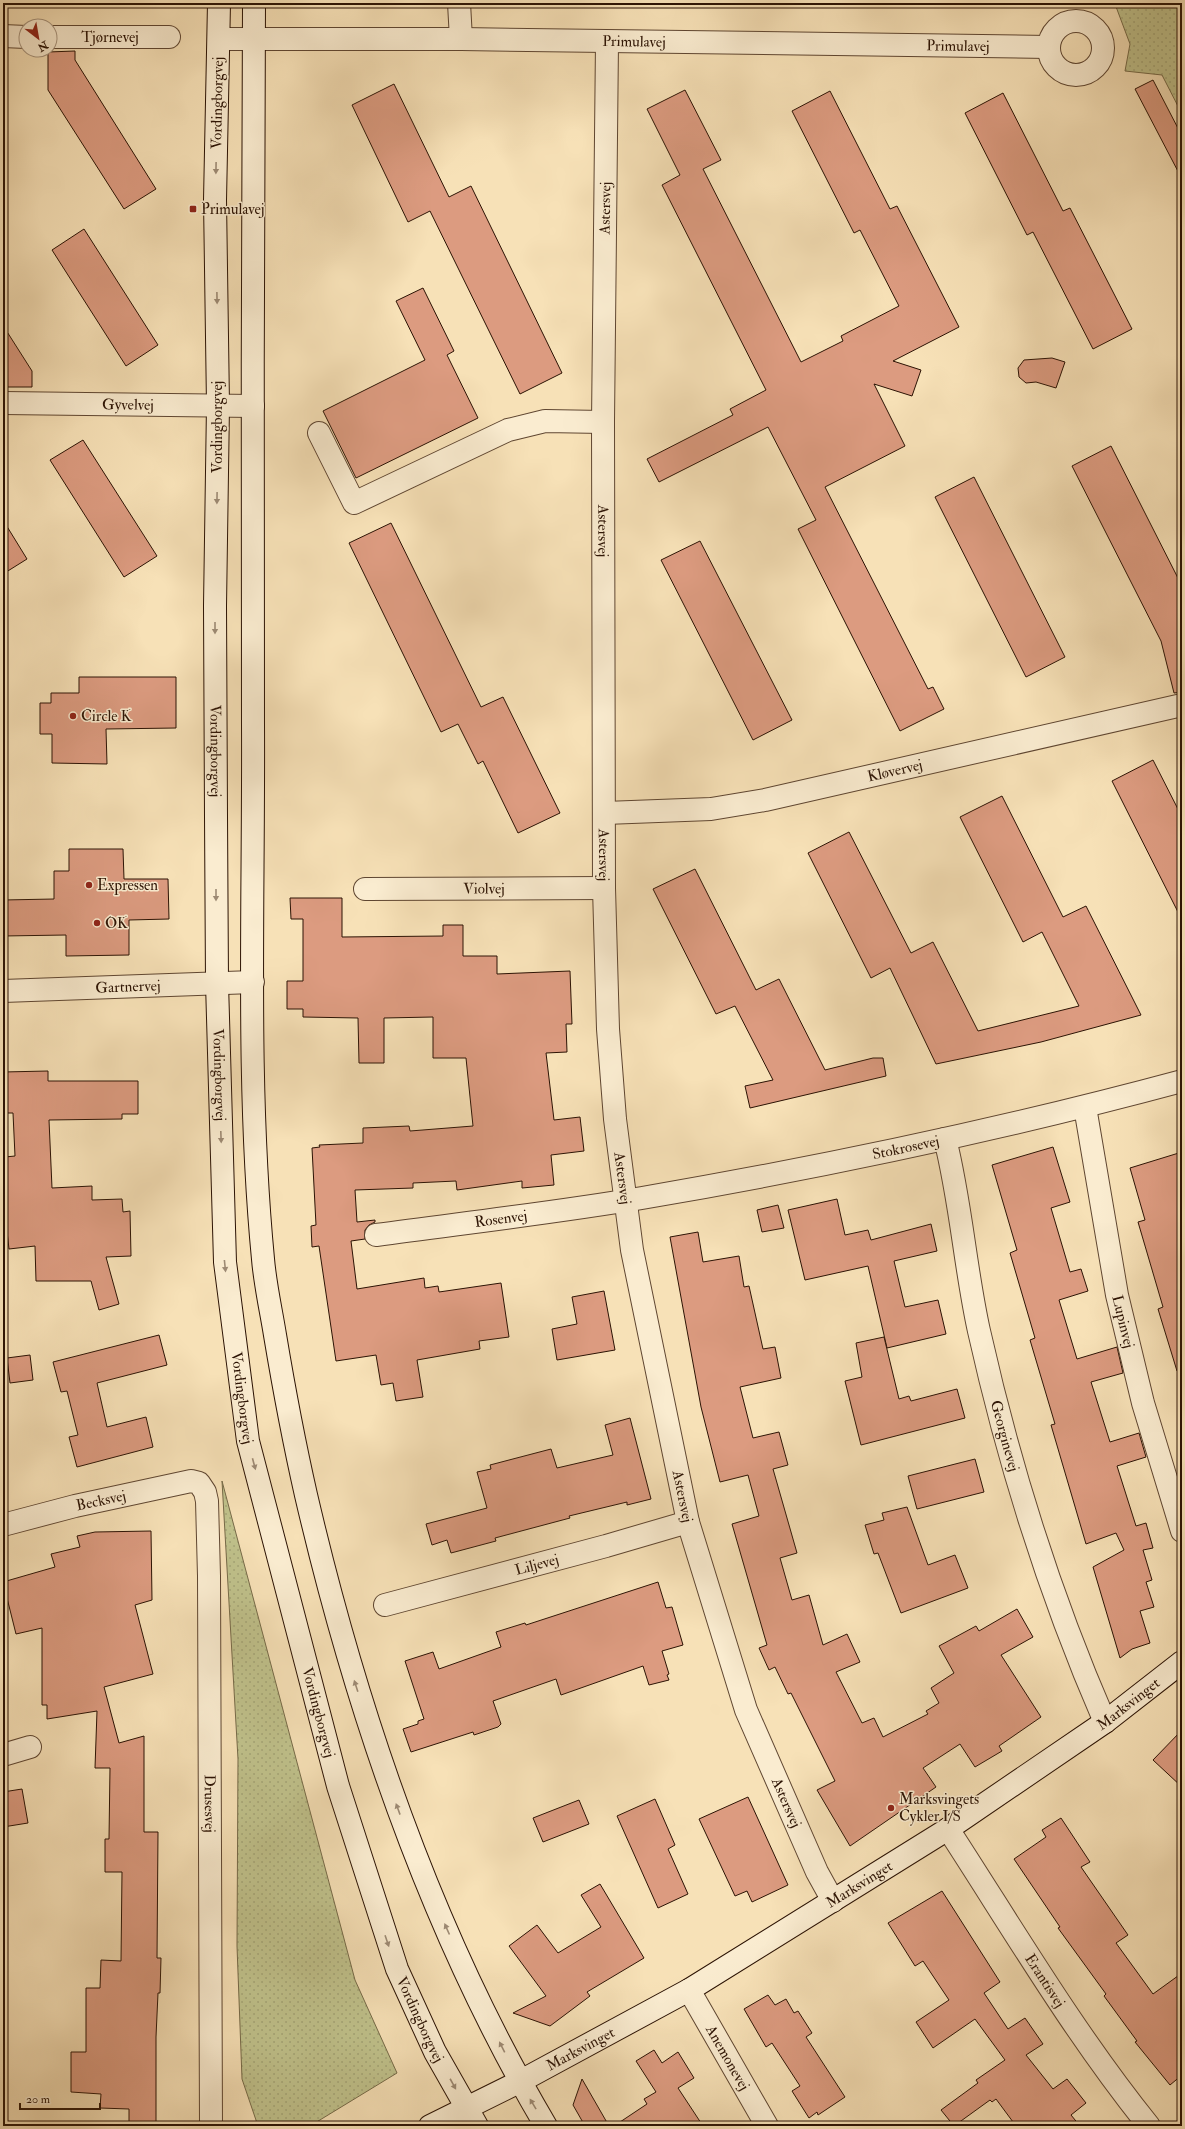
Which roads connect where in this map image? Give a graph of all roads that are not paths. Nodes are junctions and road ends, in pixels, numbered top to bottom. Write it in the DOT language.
graph roads {
  1 [pos="219,3"];
  2 [pos="254,3"];
  3 [pos="459,3"];
  4 [pos="3,36"];
  5 [pos="18,36"];
  6 [pos="58,37"];
  7 [pos="169,37"];
  8 [pos="219,39"];
  9 [pos="461,39"];
  10 [pos="254,40"];
  11 [pos="607,42"];
  12 [pos="1049,47"];
  13 [pos="3,403"];
  14 [pos="218,405"];
  15 [pos="252,406"];
  16 [pos="603,422"];
  17 [pos="319,433"];
  18 [pos="1182,705"];
  19 [pos="605,812"];
  20 [pos="604,888"];
  21 [pos="365,889"];
  22 [pos="253,982"];
  23 [pos="217,983"];
  24 [pos="3,991"];
  25 [pos="1182,1081"];
  26 [pos="1085,1107"];
  27 [pos="945,1139"];
  28 [pos="626,1200"];
  29 [pos="376,1235"];
  30 [pos="199,1483"];
  31 [pos="688,1522"];
  32 [pos="3,1525"];
  33 [pos="1182,1531"];
  34 [pos="385,1605"];
  35 [pos="1182,1662"];
  36 [pos="1105,1722"];
  37 [pos="30,1747"];
  38 [pos="3,1755"];
  39 [pos="948,1829"];
  40 [pos="833,1901"];
  41 [pos="689,1990"];
  42 [pos="520,2082"];
  43 [pos="472,2117"];
  44 [pos="211,2126"];
  45 [pos="430,2126"];
  46 [pos="546,2126"];
  47 [pos="767,2126"];
  48 [pos="1149,2126"];
  1 -- 8 [label="street, Vordingborgvej"];
  2 -- 10 [label="street"];
  3 -- 9 [label="street"];
  4 -- 5 [label="street"];
  6 -- 7 [label="street, Tjørnevej"];
  8 -- 10 [label="street, Primulavej"];
  8 -- 14 [label="street, Vordingborgvej, one-way"];
  9 -- 10 [label="street, Primulavej"];
  9 -- 11 [label="street, Primulavej"];
  10 -- 15 [label="street"];
  11 -- 12 [label="street, Primulavej"];
  11 -- 16 [label="street, Astersvej"];
  13 -- 14 [label="street, Gyvelvej"];
  14 -- 15 [label="street, Gyvelvej"];
  14 -- 23 [label="street, Vordingborgvej, one-way"];
  15 -- 22 [label="street"];
  16 -- 17 [label="street"];
  16 -- 19 [label="street, Astersvej"];
  18 -- 19 [label="street, Kløvervej"];
  19 -- 20 [label="street, Astersvej"];
  20 -- 21 [label="street, Violvej"];
  20 -- 28 [label="street, Astersvej"];
  22 -- 23 [label="street, Gartnervej"];
  42 -- 22 [label="street, one-way"];
  23 -- 24 [label="street, Gartnervej"];
  23 -- 43 [label="street, Vordingborgvej, one-way"];
  25 -- 26 [label="street, Stokrosevej"];
  26 -- 27 [label="street, Stokrosevej"];
  26 -- 33 [label="street, Lupinvej"];
  27 -- 28 [label="street, Stokrosevej"];
  27 -- 36 [label="street, Georginevej"];
  28 -- 29 [label="street, Rosenvej"];
  28 -- 31 [label="street, Astersvej"];
  30 -- 32 [label="street, Becksvej"];
  30 -- 44 [label="street, Drusesvej"];
  31 -- 34 [label="street, Liljevej"];
  31 -- 40 [label="street, Astersvej"];
  35 -- 36 [label="street, Marksvinget"];
  36 -- 39 [label="street, Marksvinget"];
  37 -- 38 [label="street"];
  39 -- 40 [label="street, Marksvinget"];
  39 -- 48 [label="street, Erantisvej"];
  40 -- 41 [label="street, Marksvinget"];
  41 -- 42 [label="street, Marksvinget"];
  41 -- 47 [label="street, Anemonevej"];
  42 -- 43 [label="street, Marksvinget"];
  46 -- 42 [label="street, one-way"];
  43 -- 45 [label="street, Marksvinget"];
}
